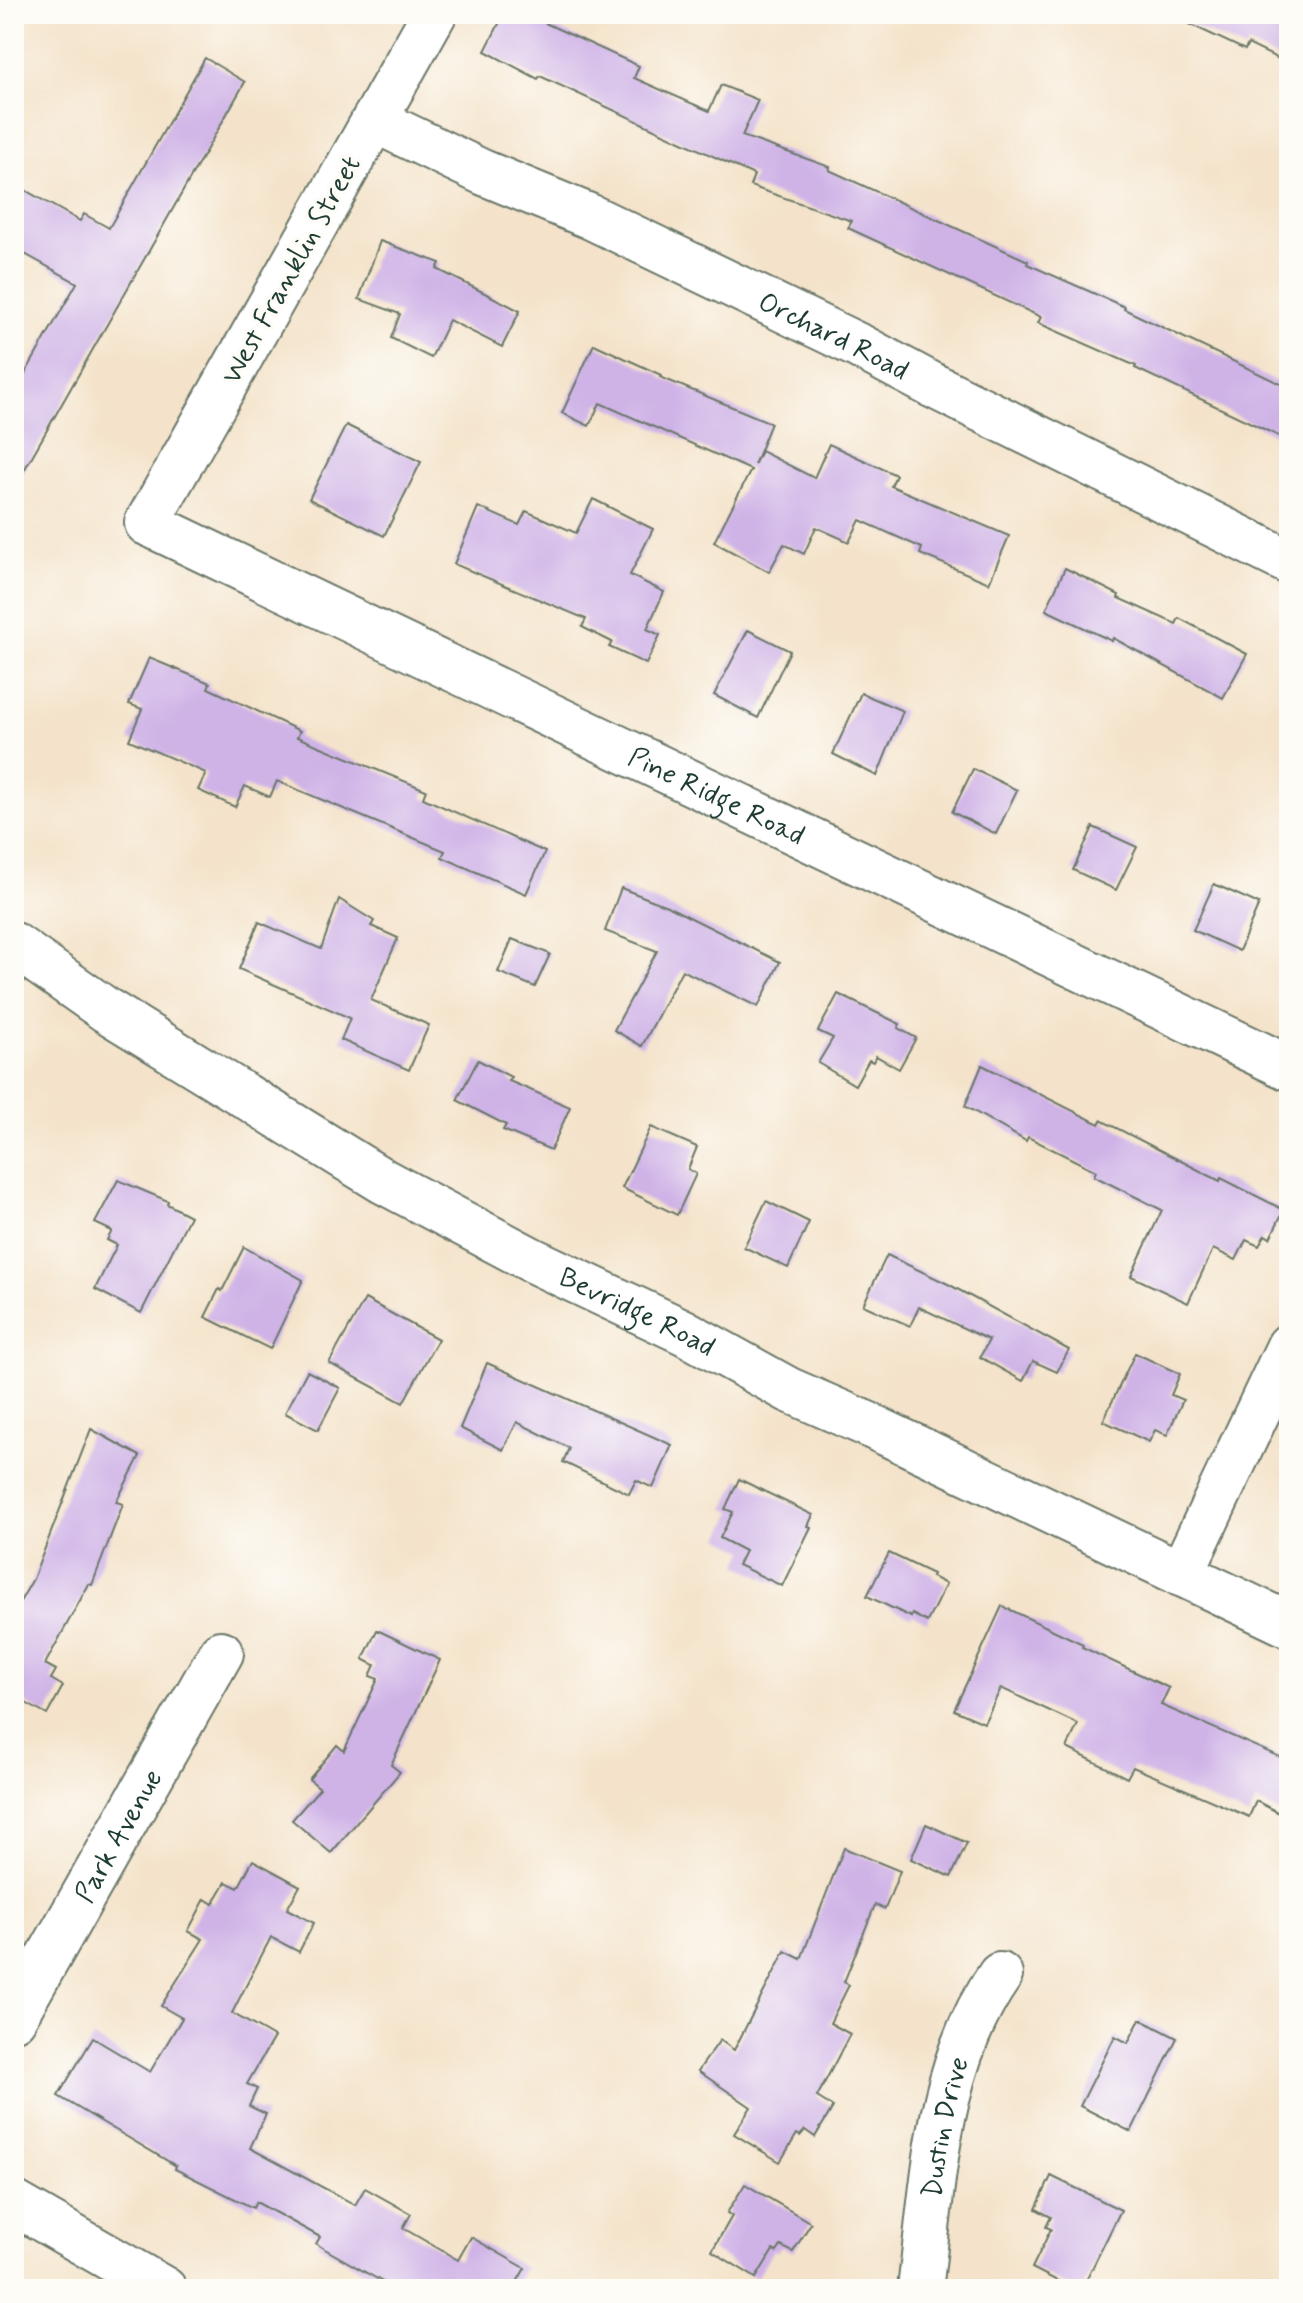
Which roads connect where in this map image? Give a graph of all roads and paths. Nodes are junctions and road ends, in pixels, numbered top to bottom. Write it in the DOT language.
graph roads {
  1 [pos="434,14"];
  2 [pos="374,120"];
  3 [pos="147,523"];
  4 [pos="1289,562"];
  5 [pos="14,945"];
  6 [pos="1289,1068"];
  7 [pos="1289,1346"];
  8 [pos="1181,1574"];
  9 [pos="1289,1625"];
  10 [pos="221,1653"];
  11 [pos="1000,1975"];
  12 [pos="14,2018"];
  13 [pos="14,2203"];
  14 [pos="164,2289"];
  15 [pos="920,2289"];
  1 -- 2 [label="street, West Franklin Street"];
  2 -- 3 [label="street, West Franklin Street"];
  2 -- 4 [label="street, Orchard Road"];
  3 -- 6 [label="street, Pine Ridge Road"];
  5 -- 8 [label="street, Bevridge Road"];
  7 -- 8 [label="street"];
  8 -- 9 [label="street, Bevridge Road"];
  10 -- 12 [label="street, Park Avenue"];
  11 -- 15 [label="street, Dustin Drive"];
  13 -- 14 [label="street"];
}
